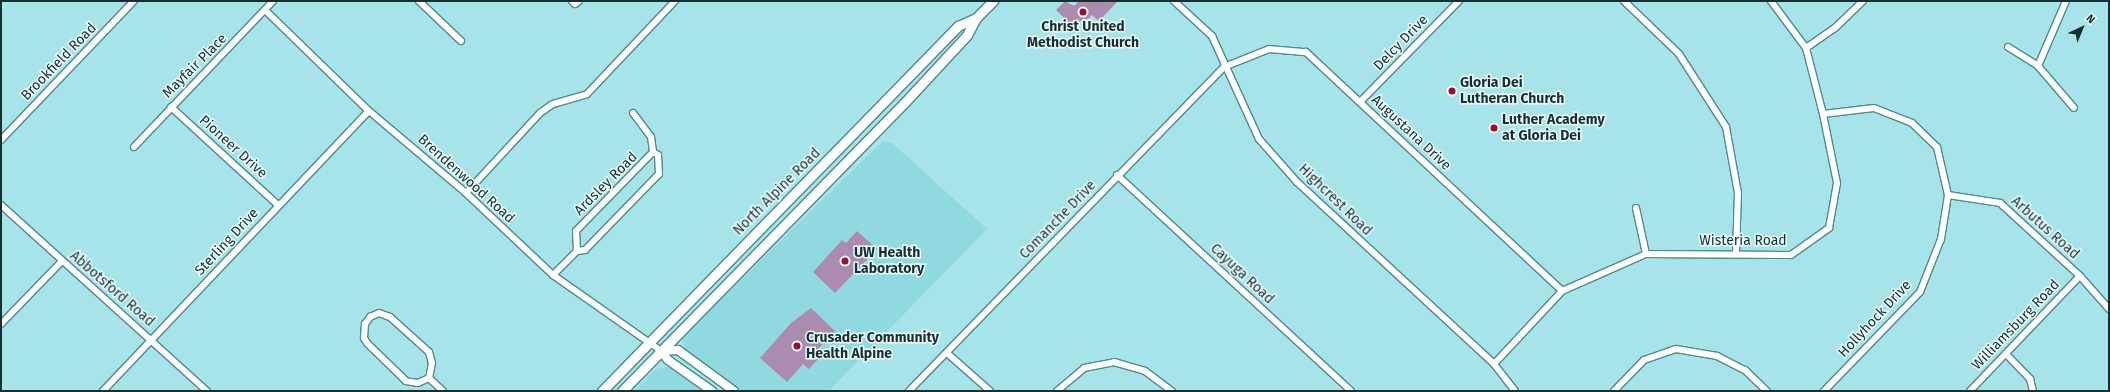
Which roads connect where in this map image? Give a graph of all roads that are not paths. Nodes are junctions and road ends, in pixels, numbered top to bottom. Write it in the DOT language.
graph roads {
  1 [pos="134,1"];
  2 [pos="274,1"];
  3 [pos="419,1"];
  4 [pos="675,1"];
  5 [pos="993,1"];
  6 [pos="1174,1"];
  7 [pos="1459,1"];
  8 [pos="1624,1"];
  9 [pos="1771,1"];
  10 [pos="1863,1"];
  11 [pos="2066,1"];
  12 [pos="266,11"];
  13 [pos="976,18"];
  14 [pos="461,40"];
  15 [pos="2008,47"];
  16 [pos="1806,48"];
  17 [pos="2038,66"];
  18 [pos="1224,67"];
  19 [pos="1360,102"];
  20 [pos="171,108"];
  21 [pos="2074,108"];
  22 [pos="369,111"];
  23 [pos="633,113"];
  24 [pos="1823,114"];
  25 [pos="1,140"];
  26 [pos="134,147"];
  27 [pos="653,152"];
  28 [pos="1117,175"];
  29 [pos="466,194"];
  30 [pos="1948,195"];
  31 [pos="1,205"];
  32 [pos="278,205"];
  33 [pos="1636,208"];
  34 [pos="577,251"];
  35 [pos="1736,253"];
  36 [pos="1646,254"];
  37 [pos="61,262"];
  38 [pos="553,275"];
  39 [pos="2080,276"];
  40 [pos="1562,291"];
  41 [pos="2109,309"];
  42 [pos="1,324"];
  43 [pos="152,339"];
  44 [pos="648,343"];
  45 [pos="661,351"];
  46 [pos="947,353"];
  47 [pos="2006,354"];
  48 [pos="1494,364"];
  49 [pos="429,378"];
  50 [pos="103,391"];
  51 [pos="207,391"];
  52 [pos="443,391"];
  53 [pos="602,391"];
  54 [pos="622,391"];
  55 [pos="712,391"];
  56 [pos="734,391"];
  57 [pos="909,391"];
  58 [pos="990,391"];
  59 [pos="1057,391"];
  60 [pos="1172,391"];
  61 [pos="1351,391"];
  62 [pos="1514,391"];
  63 [pos="1614,391"];
  64 [pos="1767,391"];
  65 [pos="1824,391"];
  66 [pos="1970,391"];
  67 [pos="2033,391"];
  1 -- 25 [label="street, Brookfield Road"];
  2 -- 12 [label="street, Mayfair Place"];
  3 -- 14 [label="street"];
  4 -- 29 [label="street"];
  5 -- 13 [label="main road, North Alpine Road"];
  6 -- 18 [label="street, Highcrest Road"];
  7 -- 19 [label="street, Delcy Drive"];
  8 -- 35 [label="street"];
  9 -- 16 [label="street, Wisteria Road"];
  10 -- 16 [label="street"];
  11 -- 17 [label="street"];
  12 -- 20 [label="street, Mayfair Place"];
  12 -- 22 [label="street, Brendenwood Road"];
  13 -- 44 [label="main road, North Alpine Road"];
  13 -- 45 [label="main road, North Alpine Road"];
  15 -- 17 [label="street"];
  16 -- 24 [label="street, Wisteria Road"];
  17 -- 21 [label="street"];
  18 -- 19 [label="street, Augustana Drive"];
  18 -- 28 [label="street, Comanche Drive"];
  18 -- 48 [label="street, Highcrest Road"];
  19 -- 40 [label="street, Augustana Drive"];
  20 -- 26 [label="street, Mayfair Place"];
  20 -- 32 [label="street, Pioneer Drive"];
  22 -- 29 [label="street, Brendenwood Road"];
  22 -- 32 [label="street, Sterling Drive"];
  23 -- 27 [label="street"];
  24 -- 30 [label="street, Hollyhock Drive"];
  24 -- 35 [label="street, Wisteria Road"];
  27 -- 34 [label="street, Ardsley Road"];
  27 -- 34 [label="street, Ardsley Road"];
  28 -- 46 [label="street, Comanche Drive"];
  28 -- 61 [label="street, Cayuga Road"];
  29 -- 38 [label="street, Brendenwood Road"];
  30 -- 39 [label="street, Arbutus Road"];
  30 -- 65 [label="street, Hollyhock Drive"];
  31 -- 37 [label="street, Abbotsford Road"];
  32 -- 43 [label="street, Sterling Drive"];
  33 -- 36 [label="street"];
  34 -- 38 [label="street, Ardsley Road"];
  35 -- 36 [label="street, Wisteria Road"];
  36 -- 40 [label="street, Wisteria Road"];
  37 -- 42 [label="street"];
  37 -- 43 [label="street, Abbotsford Road"];
  38 -- 44 [label="street, Brendenwood Road"];
  39 -- 41 [label="street, Arbutus Road"];
  39 -- 47 [label="street, Williamsburg Road"];
  40 -- 48 [label="street, Wisteria Road"];
  43 -- 50 [label="street, Sterling Drive"];
  43 -- 51 [label="street, Abbotsford Road"];
  44 -- 45 [label="street, Brendenwood Road"];
  44 -- 53 [label="main road, North Alpine Road"];
  45 -- 54 [label="main road, North Alpine Road"];
  45 -- 55 [label="street"];
  45 -- 56 [label="street"];
  46 -- 57 [label="street, Comanche Drive"];
  46 -- 58 [label="street"];
  47 -- 66 [label="street, Williamsburg Road"];
  47 -- 67 [label="street"];
  48 -- 62 [label="street, Highcrest Road"];
  49 -- 49 [label="street"];
  49 -- 52 [label="street"];
  59 -- 60 [label="street"];
  63 -- 64 [label="street"];
}
